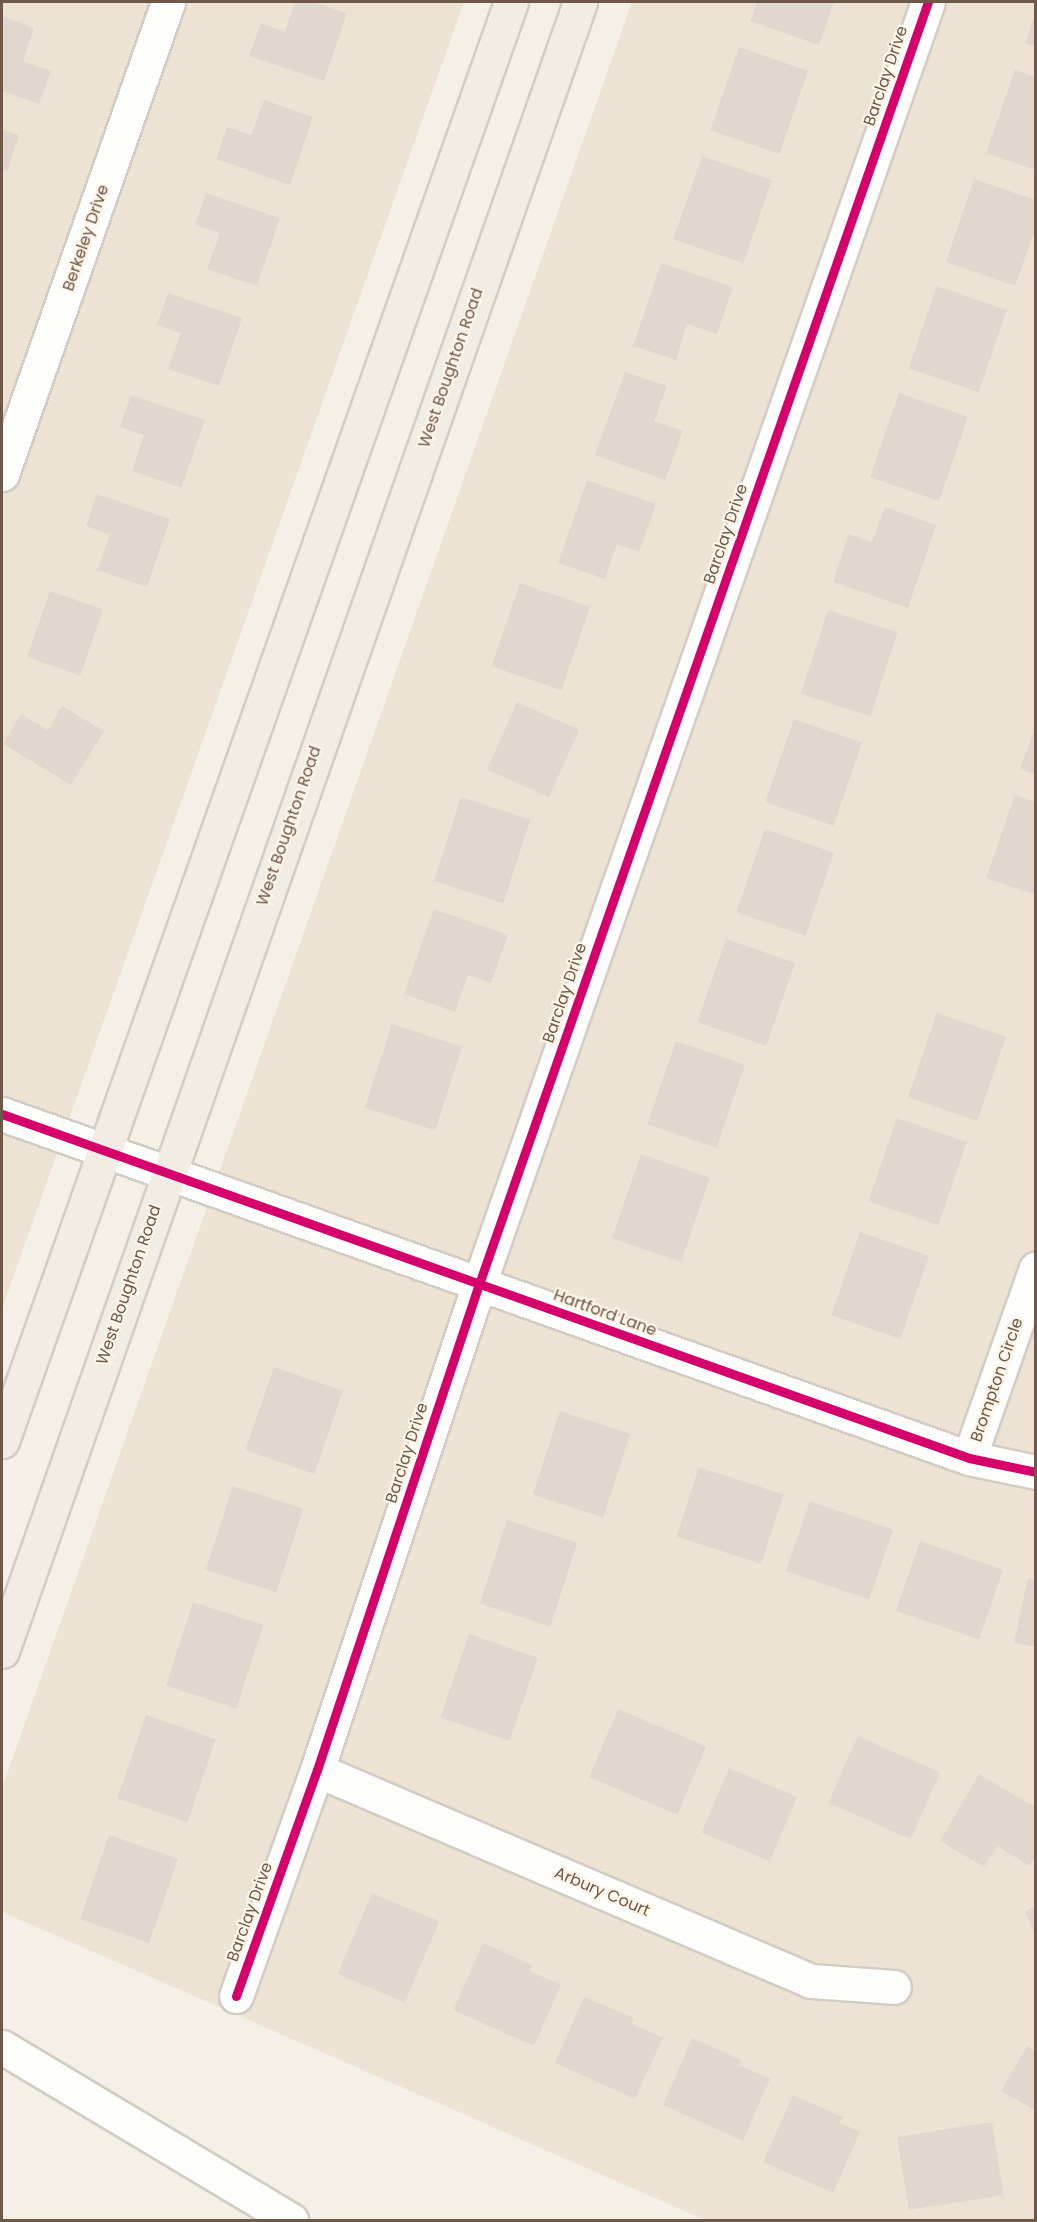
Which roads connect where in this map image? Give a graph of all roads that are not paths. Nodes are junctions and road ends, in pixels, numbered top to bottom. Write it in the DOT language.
graph roads {
  1 [pos="168,2"];
  2 [pos="511,2"];
  3 [pos="580,2"];
  4 [pos="928,2"];
  5 [pos="2,474"];
  6 [pos="2,1114"];
  7 [pos="107,1150"];
  8 [pos="167,1173"];
  9 [pos="1035,1268"];
  10 [pos="479,1284"];
  11 [pos="2,1441"];
  12 [pos="969,1458"];
  13 [pos="1035,1472"];
  14 [pos="2,1651"];
  15 [pos="317,1770"];
  16 [pos="894,1986"];
  17 [pos="236,1996"];
  18 [pos="2,2047"];
  19 [pos="291,2220"];
  1 -- 5 [label="street, Berkeley Drive"];
  2 -- 7 [label="main road"];
  3 -- 8 [label="main road, West Boughton Road"];
  4 -- 10 [label="street, Barclay Drive"];
  6 -- 7 [label="street, Hartford Lane"];
  7 -- 8 [label="street, Hartford Lane"];
  7 -- 11 [label="main road"];
  8 -- 10 [label="street, Hartford Lane"];
  8 -- 14 [label="main road, West Boughton Road"];
  9 -- 12 [label="street, Brompton Circle"];
  10 -- 12 [label="street, Hartford Lane"];
  10 -- 15 [label="street, Barclay Drive"];
  12 -- 13 [label="street, Hartford Lane"];
  15 -- 16 [label="street, Arbury Court"];
  15 -- 17 [label="street, Barclay Drive"];
  18 -- 19 [label="street"];
}
